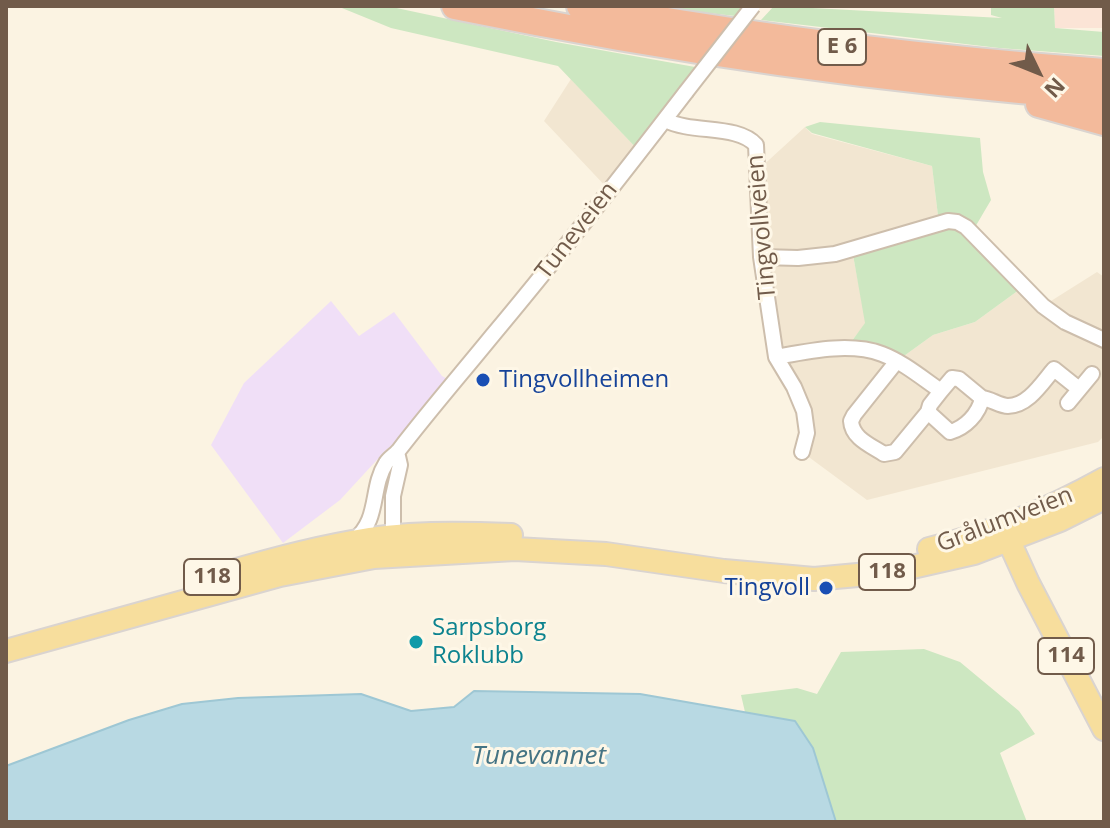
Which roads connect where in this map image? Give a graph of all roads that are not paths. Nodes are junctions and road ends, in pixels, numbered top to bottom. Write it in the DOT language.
graph roads {
  1 [pos="455,6"];
  2 [pos="580,6"];
  3 [pos="753,6"];
  4 [pos="1104,72"];
  5 [pos="1002,89"];
  6 [pos="1104,97"];
  7 [pos="665,120"];
  8 [pos="1104,122"];
  9 [pos="761,257"];
  10 [pos="1104,340"];
  11 [pos="776,357"];
  12 [pos="897,361"];
  13 [pos="1092,374"];
  14 [pos="1079,389"];
  15 [pos="941,391"];
  16 [pos="982,398"];
  17 [pos="1068,403"];
  18 [pos="928,412"];
  19 [pos="397,452"];
  20 [pos="802,452"];
  21 [pos="1104,479"];
  22 [pos="1104,498"];
  23 [pos="1006,533"];
  24 [pos="393,536"];
  25 [pos="352,541"];
  26 [pos="606,554"];
  27 [pos="374,557"];
  28 [pos="6,637"];
  29 [pos="6,651"];
  30 [pos="1104,729"];
  1 -- 5 [label="highway, E 6"];
  2 -- 4 [label="highway, E 6"];
  3 -- 7 [label="street, Tuneveien, bridge"];
  5 -- 6 [label="highway, E 6"];
  5 -- 8 [label="highway, E 6"];
  7 -- 9 [label="street, Tingvollveien"];
  7 -- 19 [label="street, Tuneveien"];
  9 -- 10 [label="street"];
  9 -- 11 [label="street, Tingvollveien"];
  11 -- 12 [label="street"];
  11 -- 20 [label="street, Tingvollveien"];
  12 -- 15 [label="street"];
  12 -- 18 [label="street"];
  13 -- 14 [label="street"];
  14 -- 16 [label="street"];
  14 -- 17 [label="street"];
  15 -- 16 [label="street"];
  15 -- 18 [label="street"];
  16 -- 18 [label="street"];
  19 -- 24 [label="street"];
  19 -- 25 [label="street, Tuneveien"];
  21 -- 23 [label="main road, Grålumveien"];
  22 -- 23 [label="main road, Grålumveien"];
  23 -- 26 [label="main road, Grålumveien / 118"];
  23 -- 30 [label="main road, 114"];
  24 -- 25 [label="main road, 118"];
  24 -- 26 [label="main road, Grålumveien / 118"];
  24 -- 27 [label="street"];
  25 -- 28 [label="main road, 118"];
  26 -- 27 [label="main road, Grålumveien / 118"];
  27 -- 29 [label="main road, 118"];
}
